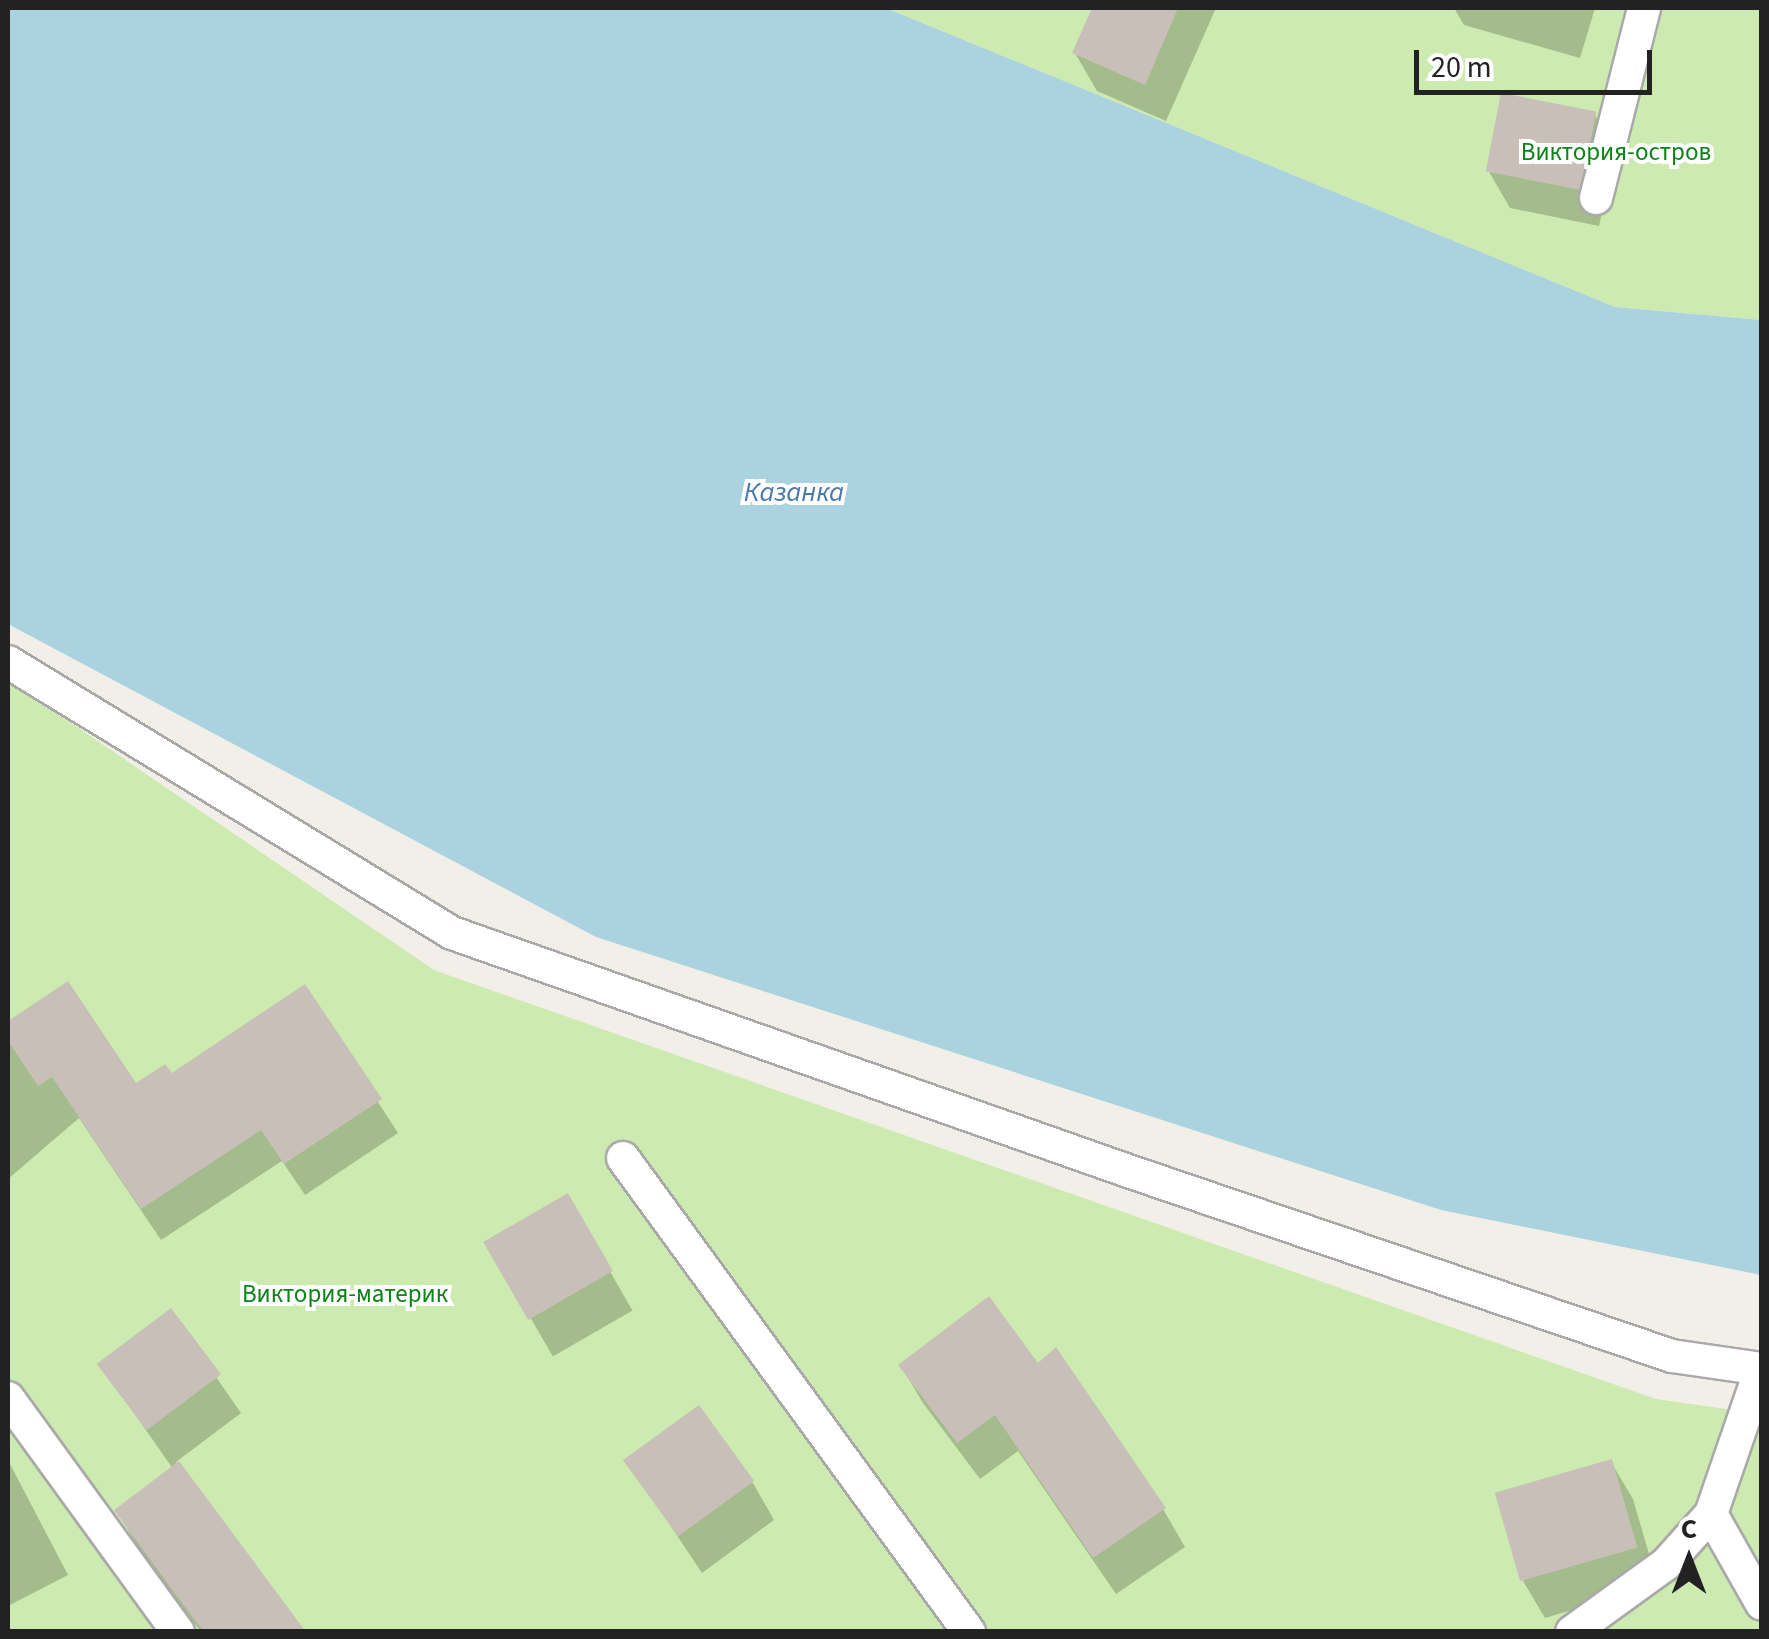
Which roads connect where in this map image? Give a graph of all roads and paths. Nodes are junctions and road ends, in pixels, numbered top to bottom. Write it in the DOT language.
graph roads {
  1 [pos="1644,8"];
  2 [pos="1596,198"];
  3 [pos="8,662"];
  4 [pos="623,1158"];
  5 [pos="1761,1369"];
  6 [pos="8,1398"];
  7 [pos="1711,1514"];
  8 [pos="1762,1604"];
  9 [pos="178,1632"];
  10 [pos="969,1632"];
  11 [pos="1572,1632"];
  1 -- 2 [label="lane"];
  3 -- 5 [label="lane"];
  4 -- 10 [label="lane"];
  5 -- 7 [label="lane"];
  6 -- 9 [label="lane"];
  7 -- 8 [label="lane"];
  7 -- 11 [label="lane"];
}
